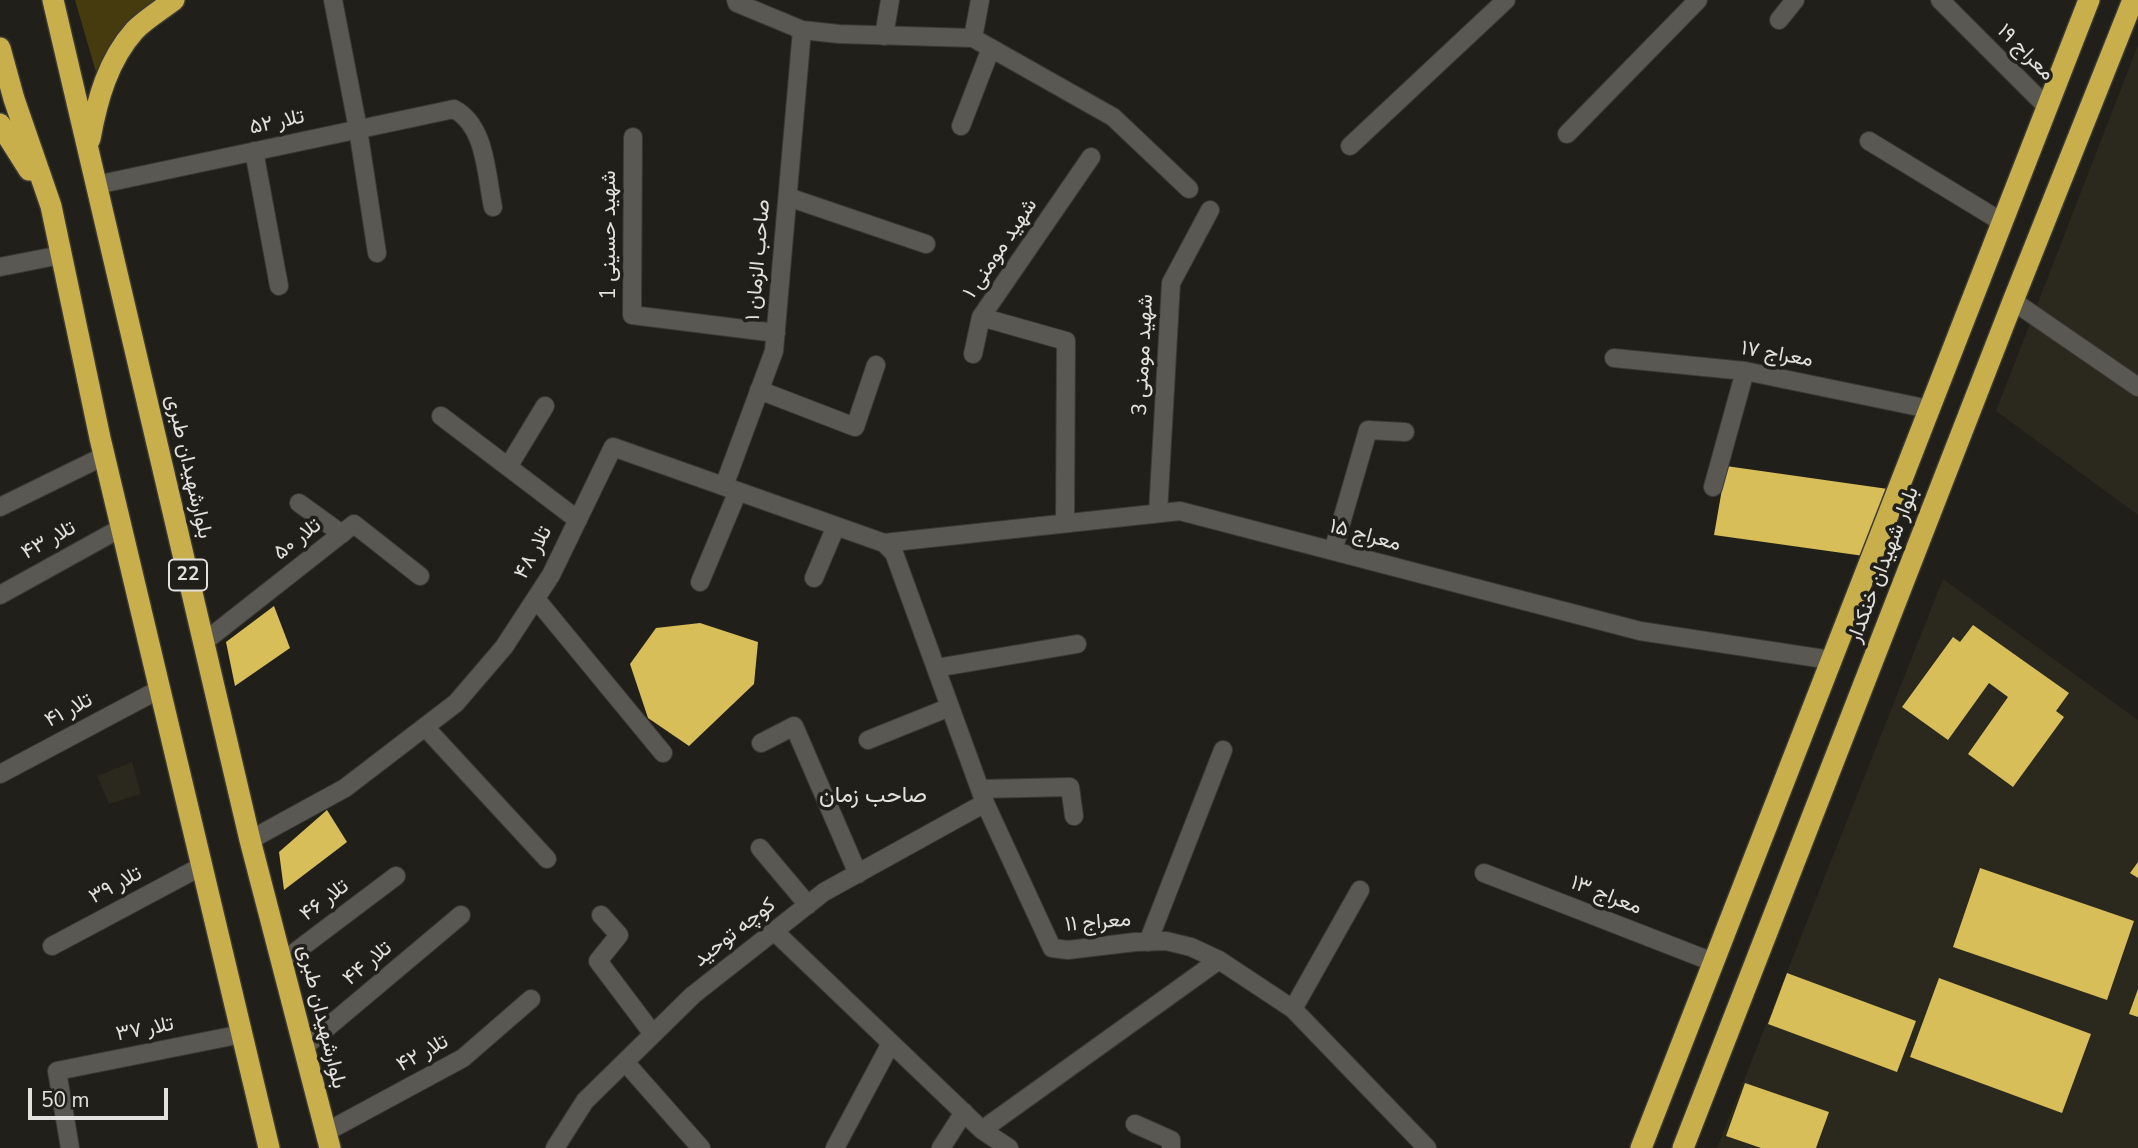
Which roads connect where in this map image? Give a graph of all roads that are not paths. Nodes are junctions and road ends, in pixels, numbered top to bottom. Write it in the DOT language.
graph roads {
  1 [pos="53,0"];
  2 [pos="174,0"];
  3 [pos="333,0"];
  4 [pos="736,0"];
  5 [pos="890,0"];
  6 [pos="980,0"];
  7 [pos="1506,0"];
  8 [pos="1698,0"];
  9 [pos="1795,0"];
  10 [pos="1940,0"];
  11 [pos="2089,0"];
  12 [pos="2133,10"];
  13 [pos="1779,20"];
  14 [pos="803,30"];
  15 [pos="884,36"];
  16 [pos="973,38"];
  17 [pos="0,48"];
  18 [pos="991,48"];
  19 [pos="2048,108"];
  20 [pos="0,124"];
  21 [pos="961,126"];
  22 [pos="358,129"];
  23 [pos="1567,134"];
  24 [pos="633,137"];
  25 [pos="1869,141"];
  26 [pos="1350,146"];
  27 [pos="88,151"];
  28 [pos="254,151"];
  29 [pos="1091,157"];
  30 [pos="96,185"];
  31 [pos="1188,189"];
  32 [pos="788,197"];
  33 [pos="51,206"];
  34 [pos="494,207"];
  35 [pos="1210,210"];
  36 [pos="2002,222"];
  37 [pos="926,244"];
  38 [pos="377,253"];
  39 [pos="61,255"];
  40 [pos="0,267"];
  41 [pos="279,286"];
  42 [pos="2013,301"];
  43 [pos="981,317"];
  44 [pos="776,333"];
  45 [pos="972,354"];
  46 [pos="1615,358"];
  47 [pos="876,365"];
  48 [pos="1745,371"];
  49 [pos="2138,387"];
  50 [pos="759,390"];
  51 [pos="545,406"];
  52 [pos="1929,409"];
  53 [pos="441,416"];
  54 [pos="1405,432"];
  55 [pos="104,456"];
  56 [pos="508,467"];
  57 [pos="1713,487"];
  58 [pos="731,488"];
  59 [pos="299,503"];
  60 [pos="0,507"];
  61 [pos="1158,513"];
  62 [pos="578,520"];
  63 [pos="1065,523"];
  64 [pos="836,526"];
  65 [pos="121,528"];
  66 [pos="342,534"];
  67 [pos="884,543"];
  68 [pos="1334,551"];
  69 [pos="420,576"];
  70 [pos="814,578"];
  71 [pos="700,582"];
  72 [pos="0,595"];
  73 [pos="536,598"];
  74 [pos="204,642"];
  75 [pos="1077,644"];
  76 [pos="1831,660"];
  77 [pos="936,668"];
  78 [pos="160,689"];
  79 [pos="950,707"];
  80 [pos="425,727"];
  81 [pos="868,740"];
  82 [pos="761,743"];
  83 [pos="1223,750"];
  84 [pos="663,753"];
  85 [pos="0,774"];
  86 [pos="983,796"];
  87 [pos="1074,816"];
  88 [pos="250,841"];
  89 [pos="760,848"];
  90 [pos="547,859"];
  91 [pos="202,866"];
  92 [pos="1484,873"];
  93 [pos="858,874"];
  94 [pos="396,876"];
  95 [pos="1360,890"];
  96 [pos="808,905"];
  97 [pos="461,915"];
  98 [pos="601,915"];
  99 [pos="774,931"];
  100 [pos="1148,942"];
  101 [pos="52,946"];
  102 [pos="1219,960"];
  103 [pos="282,962"];
  104 [pos="1713,962"];
  105 [pos="531,999"];
  106 [pos="1293,1009"];
  107 [pos="242,1034"];
  108 [pos="653,1034"];
  109 [pos="891,1042"];
  110 [pos="304,1048"];
  111 [pos="625,1062"];
  112 [pos="964,1112"];
  113 [pos="1135,1124"];
  114 [pos="982,1130"];
  115 [pos="328,1140"];
  116 [pos="70,1148"];
  117 [pos="270,1148"];
  118 [pos="555,1148"];
  119 [pos="701,1148"];
  120 [pos="835,1148"];
  121 [pos="941,1148"];
  122 [pos="1009,1148"];
  123 [pos="1171,1148"];
  124 [pos="1427,1148"];
  125 [pos="1641,1148"];
  126 [pos="1683,1148"];
  1 -- 27 [label="highway, بلوارشهیدان طبری / 22"];
  2 -- 27 [label="highway"];
  3 -- 22 [label="street"];
  4 -- 14 [label="street"];
  5 -- 15 [label="street"];
  6 -- 16 [label="street"];
  7 -- 26 [label="street"];
  8 -- 23 [label="street"];
  9 -- 13 [label="street"];
  10 -- 19 [label="street, معراج ۱۹"];
  11 -- 19 [label="highway, بلوار شهیدان خنکدار"];
  12 -- 42 [label="highway, بلوار شهیدان خنکدار"];
  14 -- 15 [label="street"];
  14 -- 32 [label="street, صاحب الزمان ۱"];
  15 -- 16 [label="street"];
  16 -- 18 [label="street"];
  17 -- 33 [label="highway"];
  18 -- 21 [label="street"];
  18 -- 31 [label="street"];
  19 -- 36 [label="highway, بلوار شهیدان خنکدار"];
  20 -- 33 [label="highway"];
  22 -- 28 [label="street, تلار ۵۲"];
  22 -- 34 [label="street, تلار ۵۲"];
  22 -- 38 [label="street"];
  24 -- 44 [label="street, شهید حسینی 1"];
  25 -- 36 [label="street"];
  27 -- 30 [label="highway, بلوارشهیدان طبری / 22"];
  28 -- 30 [label="street, تلار ۵۲"];
  28 -- 41 [label="street"];
  29 -- 43 [label="street, شهید مومنی ۱"];
  30 -- 74 [label="highway, بلوارشهیدان طبری / 22"];
  32 -- 37 [label="street"];
  32 -- 44 [label="street, صاحب الزمان ۱"];
  33 -- 39 [label="highway"];
  35 -- 61 [label="street, شهید مومنی 3"];
  36 -- 52 [label="highway, بلوار شهیدان خنکدار"];
  39 -- 40 [label="street"];
  39 -- 55 [label="highway"];
  42 -- 49 [label="street"];
  42 -- 126 [label="highway, بلوار شهیدان خنکدار"];
  43 -- 45 [label="street"];
  43 -- 63 [label="street, شهید مومنی ۱"];
  44 -- 50 [label="street, صاحب الزمان ۱"];
  46 -- 48 [label="street, معراج ۱۷"];
  47 -- 50 [label="street"];
  48 -- 52 [label="street, معراج ۱۷"];
  48 -- 57 [label="street"];
  50 -- 58 [label="street, صاحب الزمان ۱"];
  51 -- 56 [label="street"];
  52 -- 76 [label="highway, بلوار شهیدان خنکدار"];
  53 -- 56 [label="street"];
  54 -- 68 [label="street"];
  55 -- 60 [label="street"];
  55 -- 65 [label="highway"];
  56 -- 62 [label="street"];
  58 -- 62 [label="street, تلار ۴۸"];
  58 -- 64 [label="street, تلار ۴۸"];
  58 -- 71 [label="street, صاحب الزمان ۱"];
  59 -- 66 [label="street"];
  61 -- 63 [label="street, معراج ۱۵"];
  61 -- 68 [label="street, معراج ۱۵"];
  62 -- 73 [label="street, تلار ۴۸"];
  63 -- 67 [label="street, معراج ۱۵"];
  64 -- 67 [label="street, تلار ۴۸"];
  64 -- 70 [label="street"];
  65 -- 72 [label="street, تلار ۴۳"];
  65 -- 78 [label="highway"];
  66 -- 69 [label="street, تلار ۵۰"];
  66 -- 74 [label="street, تلار ۵۰"];
  67 -- 77 [label="street, معراج ۱۱"];
  68 -- 76 [label="street, معراج ۱۵"];
  73 -- 80 [label="street, تلار ۴۸"];
  73 -- 84 [label="street"];
  74 -- 88 [label="highway, بلوارشهیدان طبری / 22"];
  75 -- 77 [label="street"];
  76 -- 104 [label="highway, بلوار شهیدان خنکدار"];
  77 -- 79 [label="street, معراج ۱۱"];
  78 -- 85 [label="street, تلار ۴۱"];
  78 -- 91 [label="highway"];
  79 -- 81 [label="street"];
  79 -- 86 [label="street, معراج ۱۱"];
  80 -- 88 [label="street, تلار ۴۸"];
  80 -- 90 [label="street"];
  82 -- 93 [label="street"];
  83 -- 100 [label="street"];
  86 -- 87 [label="street"];
  86 -- 93 [label="street, کوچه توحید"];
  86 -- 100 [label="street, معراج ۱۱"];
  88 -- 103 [label="highway, بلوارشهیدان طبری / 22"];
  89 -- 96 [label="street"];
  91 -- 101 [label="street, تلار ۳۹"];
  91 -- 107 [label="highway"];
  92 -- 104 [label="street, معراج ۱۳"];
  93 -- 96 [label="street, کوچه توحید"];
  94 -- 103 [label="street, تلار ۴۶"];
  95 -- 106 [label="street"];
  96 -- 99 [label="street, کوچه توحید"];
  97 -- 110 [label="street, تلار ۴۴"];
  98 -- 108 [label="street"];
  99 -- 108 [label="street, کوچه توحید"];
  99 -- 109 [label="street"];
  100 -- 102 [label="street, معراج ۱۱"];
  102 -- 106 [label="street, معراج ۱۱"];
  102 -- 114 [label="street"];
  103 -- 110 [label="highway, بلوارشهیدان طبری / 22"];
  104 -- 125 [label="highway, بلوار شهیدان خنکدار"];
  105 -- 115 [label="street, تلار ۴۲"];
  106 -- 124 [label="street, معراج ۱۱"];
  107 -- 116 [label="street, تلار ۳۷"];
  107 -- 117 [label="highway"];
  108 -- 111 [label="street, کوچه توحید"];
  109 -- 112 [label="street"];
  109 -- 120 [label="street"];
  110 -- 115 [label="highway, بلوارشهیدان طبری / 22"];
  111 -- 118 [label="street, کوچه توحید"];
  111 -- 119 [label="street"];
  112 -- 114 [label="street"];
  112 -- 121 [label="street"];
  113 -- 123 [label="street"];
  114 -- 122 [label="street"];
}
